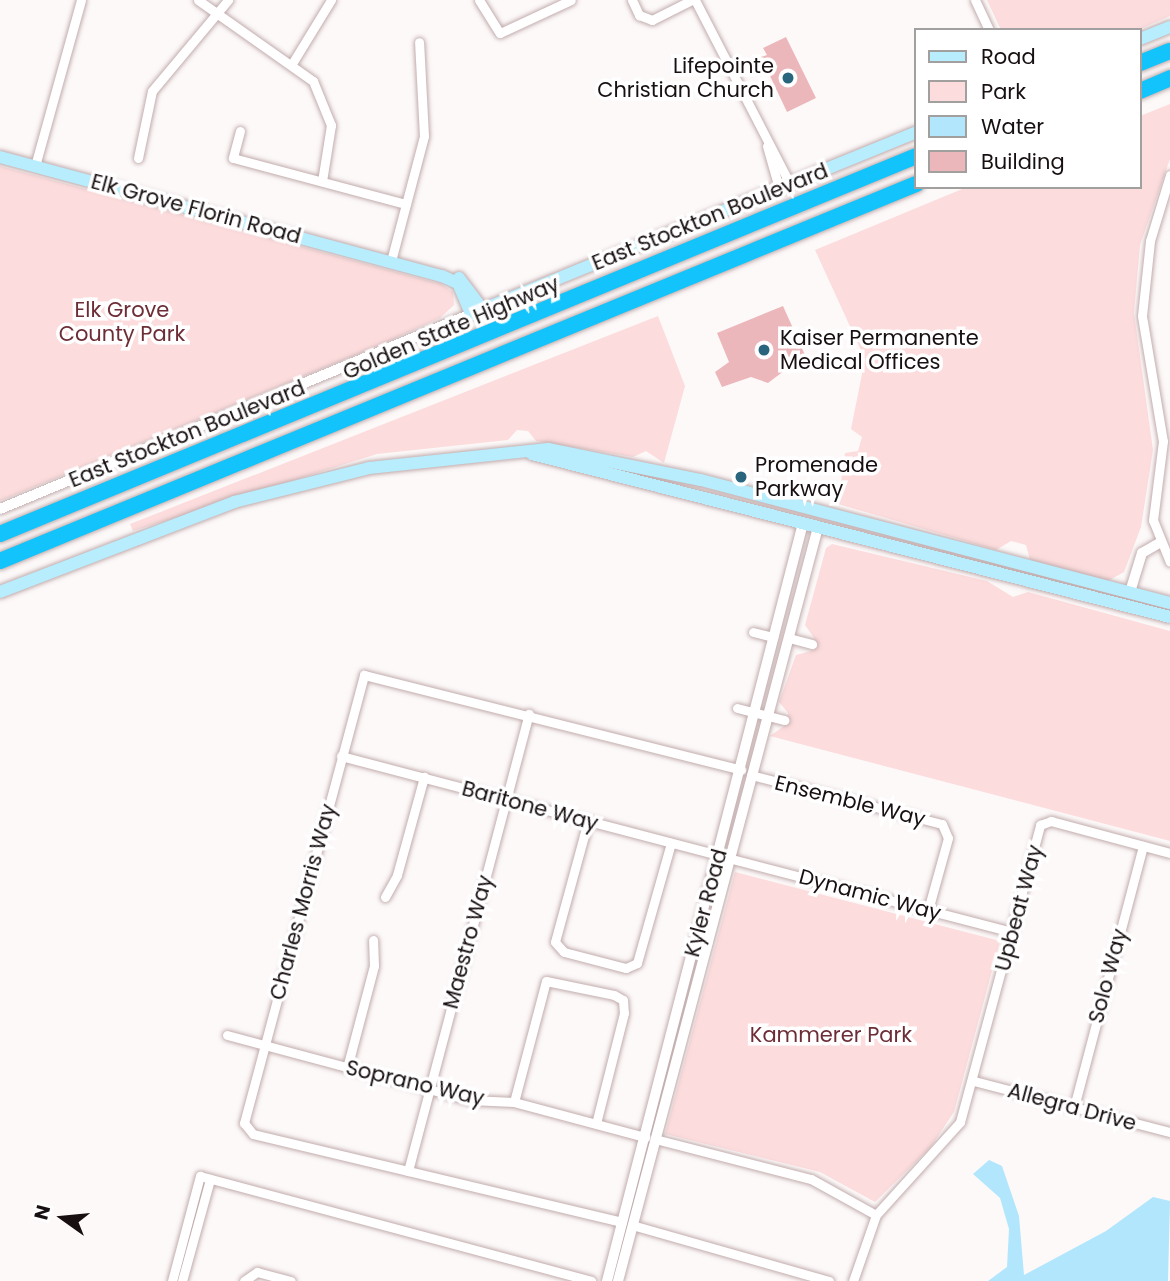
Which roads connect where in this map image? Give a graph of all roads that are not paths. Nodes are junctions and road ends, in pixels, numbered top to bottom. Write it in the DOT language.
graph roads {
  1 [pos="80,0"];
  2 [pos="198,0"];
  3 [pos="228,0"];
  4 [pos="331,0"];
  5 [pos="479,0"];
  6 [pos="571,0"];
  7 [pos="632,0"];
  8 [pos="693,0"];
  9 [pos="975,0"];
  10 [pos="218,16"];
  11 [pos="1170,27"];
  12 [pos="988,28"];
  13 [pos="1142,38"];
  14 [pos="419,42"];
  15 [pos="1170,51"];
  16 [pos="293,62"];
  17 [pos="1142,62"];
  18 [pos="1170,78"];
  19 [pos="1142,90"];
  20 [pos="240,131"];
  21 [pos="914,133"];
  22 [pos="0,157"];
  23 [pos="914,157"];
  24 [pos="138,158"];
  25 [pos="34,166"];
  26 [pos="1170,175"];
  27 [pos="322,181"];
  28 [pos="914,185"];
  29 [pos="785,186"];
  30 [pos="406,204"];
  31 [pos="391,261"];
  32 [pos="477,312"];
  33 [pos="532,454"];
  34 [pos="592,467"];
  35 [pos="646,467"];
  36 [pos="701,480"];
  37 [pos="647,481"];
  38 [pos="0,509"];
  39 [pos="803,523"];
  40 [pos="818,527"];
  41 [pos="0,534"];
  42 [pos="1159,543"];
  43 [pos="0,561"];
  44 [pos="793,562"];
  45 [pos="1170,562"];
  46 [pos="1012,570"];
  47 [pos="0,592"];
  48 [pos="1130,592"];
  49 [pos="1170,603"];
  50 [pos="1170,617"];
  51 [pos="753,632"];
  52 [pos="773,637"];
  53 [pos="789,638"];
  54 [pos="812,644"];
  55 [pos="737,708"];
  56 [pos="755,713"];
  57 [pos="529,714"];
  58 [pos="766,716"];
  59 [pos="784,720"];
  60 [pos="341,756"];
  61 [pos="744,773"];
  62 [pos="424,777"];
  63 [pos="506,799"];
  64 [pos="588,821"];
  65 [pos="671,843"];
  66 [pos="1143,846"];
  67 [pos="1170,853"];
  68 [pos="724,857"];
  69 [pos="385,897"];
  70 [pos="928,910"];
  71 [pos="1012,932"];
  72 [pos="373,940"];
  73 [pos="227,1035"];
  74 [pos="266,1045"];
  75 [pos="347,1068"];
  76 [pos="974,1081"];
  77 [pos="429,1089"];
  78 [pos="514,1102"];
  79 [pos="1074,1107"];
  80 [pos="596,1124"];
  81 [pos="1170,1132"];
  82 [pos="650,1138"];
  83 [pos="408,1171"];
  84 [pos="210,1179"];
  85 [pos="876,1215"];
  86 [pos="627,1223"];
  87 [pos="172,1281"];
  88 [pos="182,1281"];
  89 [pos="244,1281"];
  90 [pos="291,1281"];
  91 [pos="591,1281"];
  92 [pos="607,1281"];
  93 [pos="618,1281"];
  94 [pos="829,1281"];
  95 [pos="853,1281"];
  1 -- 25 [label="street"];
  2 -- 10 [label="street"];
  3 -- 10 [label="street"];
  4 -- 16 [label="street"];
  5 -- 6 [label="street"];
  7 -- 8 [label="street"];
  8 -- 29 [label="street"];
  9 -- 12 [label="street"];
  10 -- 16 [label="street"];
  10 -- 24 [label="street"];
  11 -- 13 [label="main road"];
  14 -- 30 [label="street"];
  15 -- 17 [label="highway"];
  16 -- 27 [label="street"];
  18 -- 19 [label="highway"];
  20 -- 27 [label="street"];
  21 -- 29 [label="main road, East Stockton Boulevard"];
  22 -- 25 [label="main road, Elk Grove Florin Road"];
  23 -- 41 [label="highway, Golden State Highway"];
  25 -- 31 [label="main road, Elk Grove Florin Road"];
  26 -- 42 [label="street"];
  27 -- 30 [label="street"];
  28 -- 43 [label="highway"];
  29 -- 32 [label="main road, East Stockton Boulevard"];
  30 -- 31 [label="street"];
  31 -- 32 [label="main road, Elk Grove Florin Road"];
  32 -- 38 [label="street, East Stockton Boulevard"];
  33 -- 34 [label="main road"];
  33 -- 35 [label="main road"];
  33 -- 47 [label="main road"];
  34 -- 35 [label="main road"];
  34 -- 37 [label="main road"];
  35 -- 36 [label="main road"];
  36 -- 37 [label="main road"];
  36 -- 46 [label="main road"];
  37 -- 39 [label="main road"];
  39 -- 40 [label="main road"];
  39 -- 44 [label="street, Kyler Road"];
  40 -- 46 [label="main road"];
  40 -- 53 [label="street, Kyler Road"];
  42 -- 45 [label="street"];
  42 -- 48 [label="street"];
  44 -- 52 [label="street, Kyler Road"];
  44 -- 53 [label="street"];
  46 -- 48 [label="main road"];
  46 -- 50 [label="main road"];
  48 -- 49 [label="main road"];
  51 -- 52 [label="street"];
  52 -- 56 [label="street, Kyler Road"];
  53 -- 54 [label="street"];
  53 -- 58 [label="street, Kyler Road"];
  55 -- 56 [label="street"];
  56 -- 58 [label="street"];
  56 -- 61 [label="street, Kyler Road"];
  57 -- 60 [label="street, Charles Morris Way"];
  57 -- 61 [label="street, Charles Morris Way"];
  57 -- 63 [label="street, Maestro Way"];
  58 -- 59 [label="street"];
  58 -- 61 [label="street, Kyler Road"];
  60 -- 62 [label="street, Baritone Way"];
  60 -- 74 [label="street, Charles Morris Way"];
  61 -- 68 [label="street, Kyler Road"];
  61 -- 70 [label="street, Ensemble Way"];
  62 -- 63 [label="street, Baritone Way"];
  62 -- 69 [label="street"];
  63 -- 64 [label="street, Baritone Way"];
  63 -- 77 [label="street, Maestro Way"];
  64 -- 65 [label="street, Baritone Way"];
  64 -- 65 [label="street"];
  65 -- 68 [label="street, Baritone Way"];
  66 -- 67 [label="street, Upbeat Way"];
  66 -- 71 [label="street, Upbeat Way"];
  66 -- 79 [label="street, Solo Way"];
  68 -- 70 [label="street, Dynamic Way"];
  68 -- 82 [label="street, Kyler Road"];
  68 -- 82 [label="street, Kyler Road"];
  70 -- 71 [label="street, Dynamic Way"];
  71 -- 76 [label="street, Upbeat Way"];
  72 -- 75 [label="street"];
  73 -- 74 [label="street, Soprano Way"];
  74 -- 75 [label="street, Soprano Way"];
  74 -- 83 [label="street, Charles Morris Way"];
  75 -- 77 [label="street, Soprano Way"];
  76 -- 79 [label="street, Allegra Drive"];
  76 -- 85 [label="street, Upbeat Way"];
  77 -- 78 [label="street, Soprano Way"];
  77 -- 83 [label="street, Maestro Way"];
  78 -- 80 [label="street, Soprano Way"];
  78 -- 80 [label="street"];
  79 -- 81 [label="street, Allegra Drive"];
  80 -- 82 [label="street, Soprano Way"];
  82 -- 85 [label="street, Soprano Way"];
  82 -- 86 [label="street, Kyler Road"];
  82 -- 86 [label="street, Kyler Road"];
  83 -- 86 [label="street, Charles Morris Way"];
  84 -- 87 [label="street"];
  84 -- 88 [label="street"];
  84 -- 91 [label="street"];
  85 -- 95 [label="street"];
  86 -- 92 [label="street, Kyler Road"];
  86 -- 93 [label="street, Kyler Road"];
  86 -- 94 [label="street, Charles Morris Way"];
  89 -- 90 [label="street"];
}
